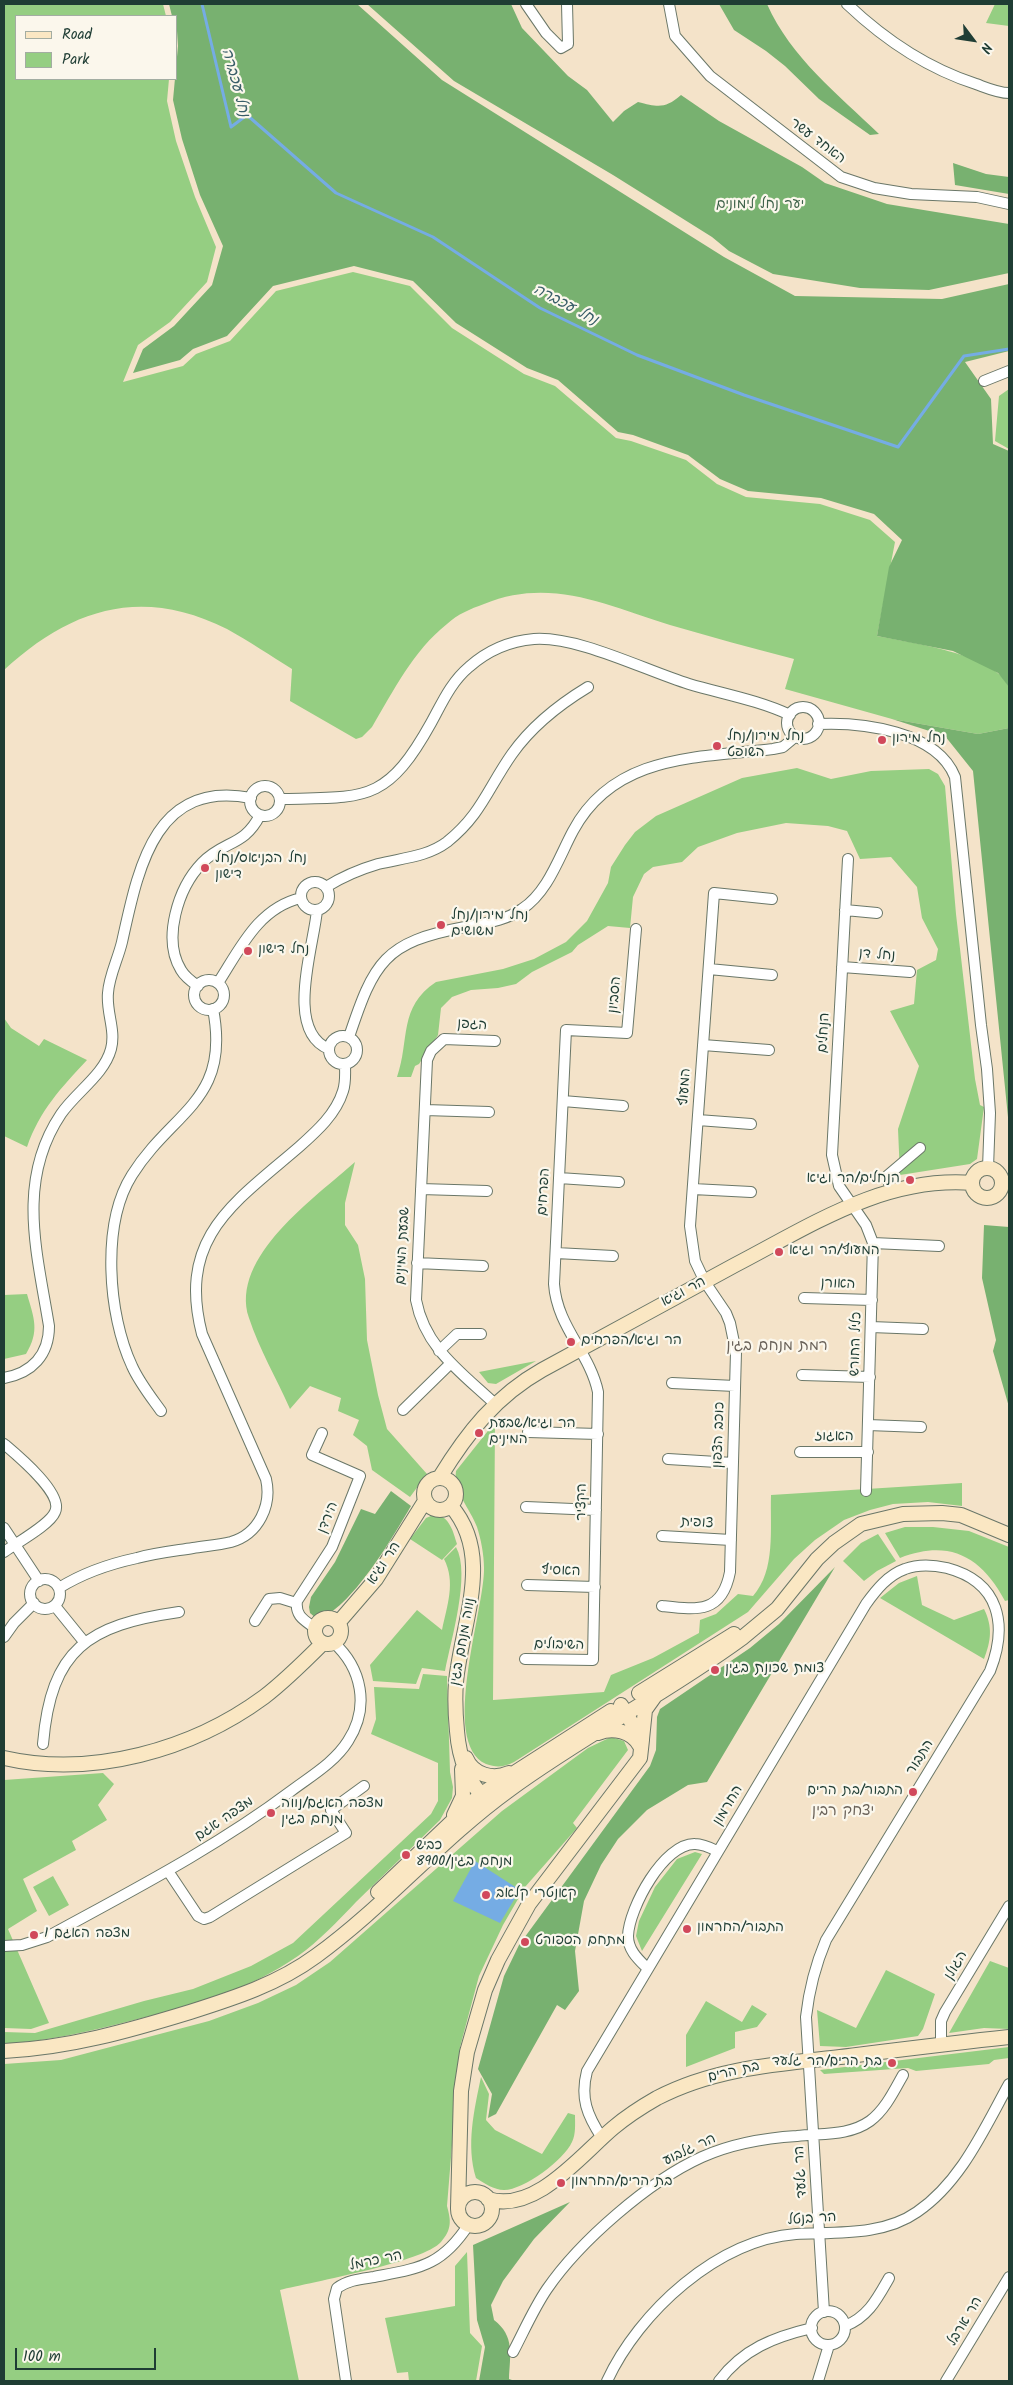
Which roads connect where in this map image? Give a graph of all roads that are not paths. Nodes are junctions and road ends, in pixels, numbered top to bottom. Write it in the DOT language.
graph roads {
  1 [pos="526,4"];
  2 [pos="567,4"];
  3 [pos="669,4"];
  4 [pos="848,4"];
  5 [pos="1009,93"];
  6 [pos="1009,204"];
  7 [pos="1009,371"];
  8 [pos="984,381"];
  9 [pos="588,687"];
  10 [pos="790,715"];
  11 [pos="818,724"];
  12 [pos="795,737"];
  13 [pos="251,798"];
  14 [pos="280,798"];
  15 [pos="260,815"];
  16 [pos="848,859"];
  17 [pos="326,887"];
  18 [pos="301,898"];
  19 [pos="772,899"];
  20 [pos="317,910"];
  21 [pos="845,910"];
  22 [pos="878,912"];
  23 [pos="636,930"];
  24 [pos="842,968"];
  25 [pos="709,969"];
  26 [pos="910,972"];
  27 [pos="772,975"];
  28 [pos="218,983"];
  29 [pos="198,986"];
  30 [pos="213,1009"];
  31 [pos="566,1030"];
  32 [pos="349,1037"];
  33 [pos="495,1041"];
  34 [pos="703,1046"];
  35 [pos="329,1049"];
  36 [pos="769,1050"];
  37 [pos="427,1060"];
  38 [pos="345,1064"];
  39 [pos="563,1101"];
  40 [pos="623,1106"];
  41 [pos="425,1110"];
  42 [pos="489,1112"];
  43 [pos="698,1120"];
  44 [pos="751,1124"];
  45 [pos="920,1148"];
  46 [pos="988,1168"];
  47 [pos="559,1178"];
  48 [pos="619,1182"];
  49 [pos="972,1183"];
  50 [pos="693,1188"];
  51 [pos="421,1189"];
  52 [pos="487,1191"];
  53 [pos="891,1191"];
  54 [pos="751,1192"];
  55 [pos="851,1205"];
  56 [pos="873,1243"];
  57 [pos="939,1246"];
  58 [pos="556,1253"];
  59 [pos="613,1256"];
  60 [pos="417,1263"];
  61 [pos="483,1266"];
  62 [pos="705,1282"];
  63 [pos="804,1298"];
  64 [pos="872,1300"];
  65 [pos="871,1327"];
  66 [pos="923,1329"];
  67 [pos="481,1334"];
  68 [pos="578,1350"];
  69 [pos="439,1351"];
  70 [pos="451,1363"];
  71 [pos="802,1375"];
  72 [pos="870,1377"];
  73 [pos="4,1378"];
  74 [pos="672,1383"];
  75 [pos="735,1386"];
  76 [pos="495,1404"];
  77 [pos="403,1410"];
  78 [pos="161,1411"];
  79 [pos="868,1425"];
  80 [pos="921,1427"];
  81 [pos="528,1432"];
  82 [pos="322,1433"];
  83 [pos="598,1434"];
  84 [pos="4,1444"];
  85 [pos="800,1452"];
  86 [pos="868,1452"];
  87 [pos="668,1459"];
  88 [pos="733,1464"];
  89 [pos="440,1477"];
  90 [pos="866,1491"];
  91 [pos="425,1500"];
  92 [pos="451,1506"];
  93 [pos="526,1507"];
  94 [pos="596,1510"];
  95 [pos="4,1528"];
  96 [pos="1009,1535"];
  97 [pos="662,1536"];
  98 [pos="731,1540"];
  99 [pos="14,1545"];
  100 [pos="4,1552"];
  101 [pos="977,1581"];
  102 [pos="39,1582"];
  103 [pos="527,1585"];
  104 [pos="595,1587"];
  105 [pos="58,1588"];
  106 [pos="296,1603"];
  107 [pos="34,1604"];
  108 [pos="55,1606"];
  109 [pos="662,1606"];
  110 [pos="776,1608"];
  111 [pos="179,1612"];
  112 [pos="254,1621"];
  113 [pos="338,1623"];
  114 [pos="315,1628"];
  115 [pos="4,1637"];
  116 [pos="328,1642"];
  117 [pos="85,1643"];
  118 [pos="525,1659"];
  119 [pos="593,1660"];
  120 [pos="658,1692"];
  121 [pos="623,1709"];
  122 [pos="590,1736"];
  123 [pos="457,1738"];
  124 [pos="43,1744"];
  125 [pos="642,1747"];
  126 [pos="460,1756"];
  127 [pos="4,1758"];
  128 [pos="521,1768"];
  129 [pos="364,1786"];
  130 [pos="485,1800"];
  131 [pos="435,1836"];
  132 [pos="717,1851"];
  133 [pos="168,1871"];
  134 [pos="1009,1906"];
  135 [pos="4,1946"];
  136 [pos="648,1968"];
  137 [pos="266,1985"];
  138 [pos="1009,2037"];
  139 [pos="941,2045"];
  140 [pos="4,2050"];
  141 [pos="810,2060"];
  142 [pos="903,2075"];
  143 [pos="1009,2084"];
  144 [pos="814,2135"];
  145 [pos="602,2138"];
  146 [pos="459,2162"];
  147 [pos="484,2196"];
  148 [pos="525,2198"];
  149 [pos="458,2208"];
  150 [pos="489,2218"];
  151 [pos="469,2224"];
  152 [pos="819,2233"];
  153 [pos="1009,2277"];
  154 [pos="889,2278"];
  155 [pos="824,2312"];
  156 [pos="845,2326"];
  157 [pos="812,2328"];
  158 [pos="828,2345"];
  159 [pos="513,2352"];
  160 [pos="346,2381"];
  161 [pos="607,2381"];
  162 [pos="719,2381"];
  163 [pos="818,2381"];
  164 [pos="946,2381"];
  1 -- 2 [label="street"];
  3 -- 6 [label="street, האחד עשר"];
  4 -- 5 [label="street"];
  7 -- 8 [label="street"];
  9 -- 17 [label="street"];
  10 -- 11 [label="street"];
  10 -- 12 [label="street"];
  10 -- 14 [label="street"];
  11 -- 12 [label="street"];
  11 -- 46 [label="street"];
  12 -- 32 [label="street"];
  13 -- 14 [label="street"];
  13 -- 15 [label="street"];
  13 -- 73 [label="street"];
  14 -- 15 [label="street"];
  15 -- 29 [label="street"];
  16 -- 21 [label="street, הנחלים"];
  17 -- 18 [label="street"];
  17 -- 20 [label="street"];
  18 -- 20 [label="street"];
  18 -- 28 [label="street"];
  19 -- 25 [label="street, המעוף"];
  20 -- 35 [label="street"];
  21 -- 22 [label="street"];
  21 -- 24 [label="street, הנחלים"];
  23 -- 31 [label="street, הסביון"];
  24 -- 26 [label="street, נחל דן"];
  24 -- 55 [label="street, הנחלים"];
  25 -- 27 [label="street"];
  25 -- 34 [label="street, המעוף"];
  28 -- 29 [label="street"];
  28 -- 30 [label="street"];
  29 -- 30 [label="street"];
  30 -- 78 [label="street"];
  31 -- 39 [label="street, הפרחים"];
  32 -- 35 [label="street"];
  32 -- 38 [label="street"];
  33 -- 37 [label="street, הגפן"];
  34 -- 36 [label="street"];
  34 -- 43 [label="street, המעוף"];
  35 -- 38 [label="street"];
  37 -- 41 [label="street, שבעת המינים"];
  38 -- 105 [label="street"];
  39 -- 40 [label="street"];
  39 -- 47 [label="street, הפרחים"];
  41 -- 42 [label="street"];
  41 -- 51 [label="street, שבעת המינים"];
  43 -- 44 [label="street"];
  43 -- 50 [label="street, המעוף"];
  45 -- 53 [label="street"];
  46 -- 49 [label="street"];
  46 -- 49 [label="street"];
  47 -- 48 [label="street"];
  47 -- 58 [label="street, הפרחים"];
  49 -- 53 [label="street, הר וגיא"];
  50 -- 54 [label="street"];
  50 -- 62 [label="street, המעוף"];
  51 -- 52 [label="street"];
  51 -- 60 [label="street, שבעת המינים"];
  53 -- 55 [label="street, הר וגיא"];
  55 -- 56 [label="street, כליל החורש"];
  55 -- 62 [label="street, הר וגיא"];
  56 -- 57 [label="street"];
  56 -- 64 [label="street, כליל החורש"];
  58 -- 59 [label="street"];
  58 -- 68 [label="street, הפרחים"];
  60 -- 61 [label="street"];
  60 -- 69 [label="street, שבעת המינים"];
  62 -- 68 [label="street, הר וגיא"];
  62 -- 75 [label="street, כוכב הצפון"];
  63 -- 64 [label="street, האורן"];
  64 -- 65 [label="street, כליל החורש"];
  65 -- 66 [label="street"];
  65 -- 72 [label="street, כליל החורש"];
  67 -- 69 [label="street"];
  68 -- 76 [label="street, הר וגיא"];
  68 -- 83 [label="street, הקציר"];
  69 -- 70 [label="street, שבעת המינים"];
  70 -- 76 [label="street, שבעת המינים"];
  70 -- 77 [label="street"];
  71 -- 72 [label="street"];
  72 -- 79 [label="street, כליל החורש"];
  74 -- 75 [label="street"];
  75 -- 88 [label="street, כוכב הצפון"];
  76 -- 89 [label="street, הר וגיא"];
  79 -- 80 [label="street"];
  79 -- 86 [label="street, כליל החורש"];
  81 -- 83 [label="street"];
  82 -- 106 [label="street, הירדן"];
  83 -- 94 [label="street, הקציר"];
  84 -- 99 [label="street"];
  85 -- 86 [label="street, האגוז"];
  86 -- 90 [label="street, כליל החורש"];
  87 -- 88 [label="street"];
  88 -- 98 [label="street, כוכב הצפון"];
  89 -- 91 [label="street"];
  89 -- 92 [label="street"];
  91 -- 92 [label="street"];
  91 -- 113 [label="street, הר וגיא"];
  92 -- 123 [label="street, נווה מנחם בגין"];
  93 -- 94 [label="street"];
  94 -- 104 [label="street, הקציר"];
  95 -- 99 [label="street"];
  96 -- 110 [label="street"];
  97 -- 98 [label="street, צופית"];
  98 -- 109 [label="street, כוכב הצפון"];
  99 -- 100 [label="street"];
  99 -- 102 [label="street"];
  101 -- 132 [label="street, החרמון"];
  101 -- 141 [label="street, התבור"];
  102 -- 105 [label="street"];
  102 -- 107 [label="street"];
  103 -- 104 [label="street, האסיף"];
  104 -- 119 [label="street, הקציר"];
  105 -- 108 [label="street"];
  106 -- 112 [label="street"];
  106 -- 114 [label="street"];
  107 -- 108 [label="street"];
  107 -- 115 [label="street"];
  108 -- 117 [label="street"];
  110 -- 120 [label="street"];
  110 -- 121 [label="street"];
  111 -- 117 [label="street"];
  113 -- 114 [label="street"];
  113 -- 116 [label="street"];
  114 -- 116 [label="street"];
  116 -- 127 [label="street"];
  116 -- 133 [label="street, מצפה אגם"];
  117 -- 124 [label="street"];
  118 -- 119 [label="street, השיבולים"];
  120 -- 121 [label="street"];
  120 -- 125 [label="street"];
  121 -- 122 [label="street"];
  121 -- 125 [label="street"];
  121 -- 128 [label="street"];
  122 -- 125 [label="street"];
  122 -- 130 [label="street"];
  123 -- 126 [label="street, נווה מנחם בגין"];
  123 -- 128 [label="street"];
  125 -- 146 [label="street"];
  126 -- 130 [label="street, נווה מנחם בגין"];
  126 -- 131 [label="street"];
  128 -- 130 [label="street"];
  129 -- 133 [label="street"];
  130 -- 131 [label="street"];
  130 -- 137 [label="street"];
  131 -- 137 [label="street"];
  132 -- 136 [label="street, החרמון"];
  132 -- 136 [label="street"];
  133 -- 135 [label="street, מצפה אגם"];
  134 -- 139 [label="street, הגולן"];
  136 -- 145 [label="street, החרמון"];
  137 -- 140 [label="street"];
  138 -- 139 [label="street, בת הרים"];
  139 -- 141 [label="street, בת הרים"];
  141 -- 144 [label="street, הר גלעד"];
  141 -- 145 [label="street, בת הרים"];
  142 -- 144 [label="street, הר גלבוע"];
  143 -- 152 [label="street, הר בנטל"];
  144 -- 152 [label="street, הר גלעד"];
  144 -- 159 [label="street, הר גלבוע"];
  145 -- 148 [label="street, בת הרים"];
  146 -- 147 [label="street"];
  146 -- 149 [label="street"];
  147 -- 148 [label="street, בת הרים"];
  147 -- 149 [label="street"];
  147 -- 150 [label="street"];
  148 -- 150 [label="street, בת הרים"];
  149 -- 151 [label="street"];
  150 -- 151 [label="street"];
  151 -- 160 [label="street, הר כרמל"];
  152 -- 155 [label="street, הר גלעד"];
  152 -- 161 [label="street, הר בנטל"];
  153 -- 164 [label="street, הר ארבל"];
  154 -- 156 [label="street"];
  155 -- 156 [label="street"];
  155 -- 157 [label="street"];
  156 -- 158 [label="street"];
  157 -- 158 [label="street"];
  157 -- 162 [label="street"];
  158 -- 163 [label="street"];
}
